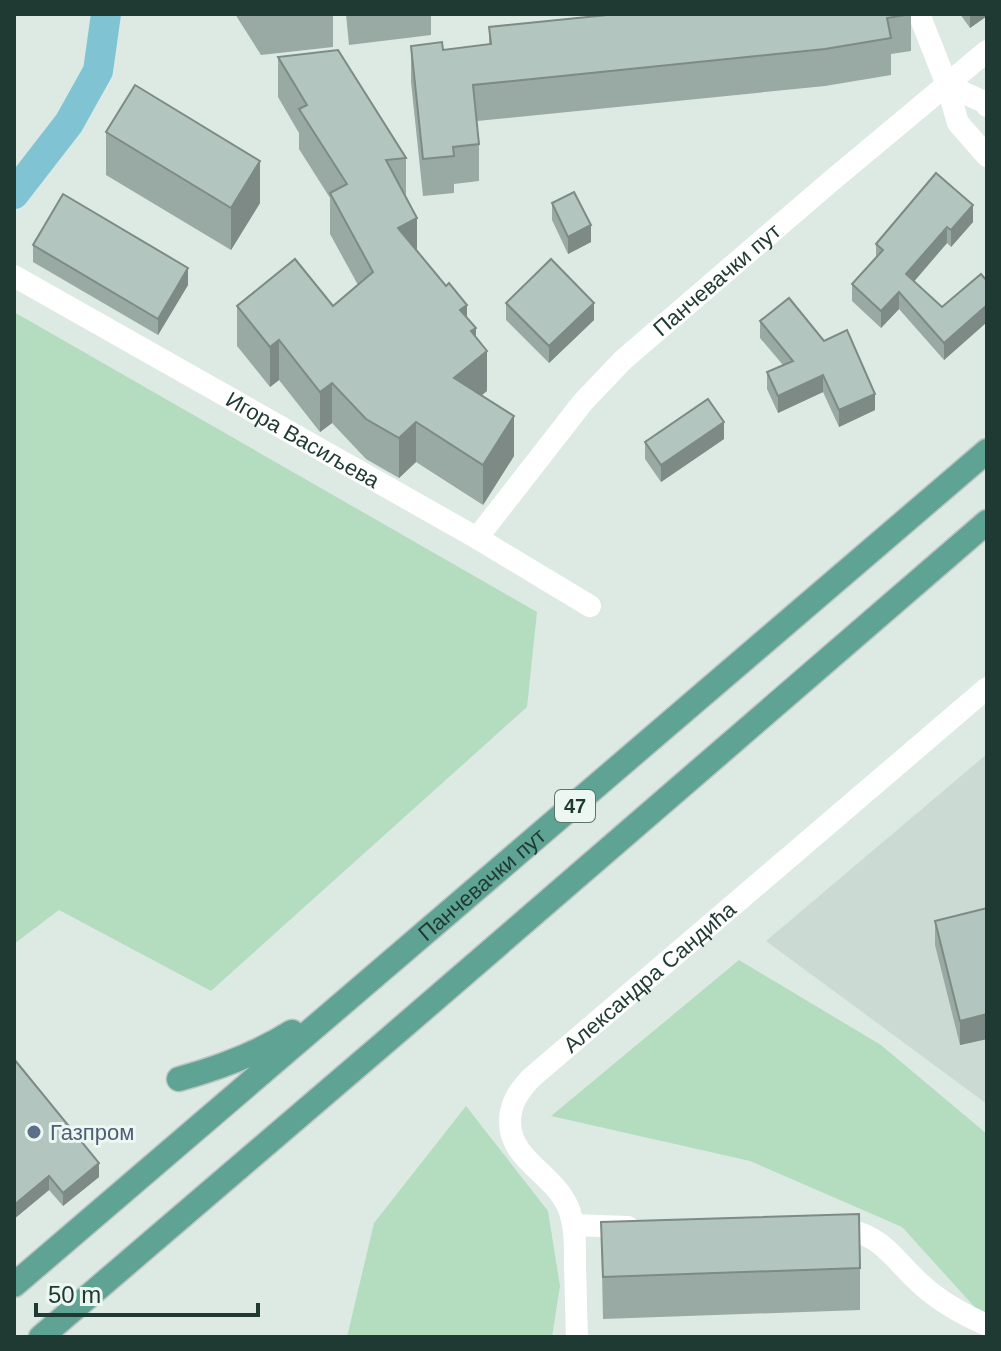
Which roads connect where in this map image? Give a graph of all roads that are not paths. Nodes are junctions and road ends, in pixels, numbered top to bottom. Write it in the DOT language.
graph roads {
  1 [pos="919,14"];
  2 [pos="987,51"];
  3 [pos="947,85"];
  4 [pos="987,106"];
  5 [pos="987,156"];
  6 [pos="14,276"];
  7 [pos="987,451"];
  8 [pos="987,522"];
  9 [pos="477,538"];
  10 [pos="590,606"];
  11 [pos="987,688"];
  12 [pos="356,993"];
  13 [pos="179,1079"];
  14 [pos="573,1225"];
  15 [pos="651,1228"];
  16 [pos="806,1230"];
  17 [pos="14,1285"];
  18 [pos="980,1328"];
  19 [pos="41,1337"];
  20 [pos="577,1337"];
  1 -- 3 [label="street"];
  2 -- 3 [label="street, Панчевачки пут"];
  3 -- 4 [label="street"];
  3 -- 5 [label="street"];
  3 -- 9 [label="street, Панчевачки пут"];
  6 -- 9 [label="street, Игора Васиљева"];
  7 -- 12 [label="main road, Панчевачки пут / 47"];
  8 -- 19 [label="main road, 47"];
  9 -- 10 [label="street, Игора Васиљева"];
  11 -- 14 [label="street, Александра Сандића"];
  12 -- 13 [label="main road"];
  12 -- 17 [label="main road, Панчевачки пут / 47"];
  14 -- 15 [label="street"];
  14 -- 20 [label="street, Александра Сандића"];
  16 -- 18 [label="street"];
}
